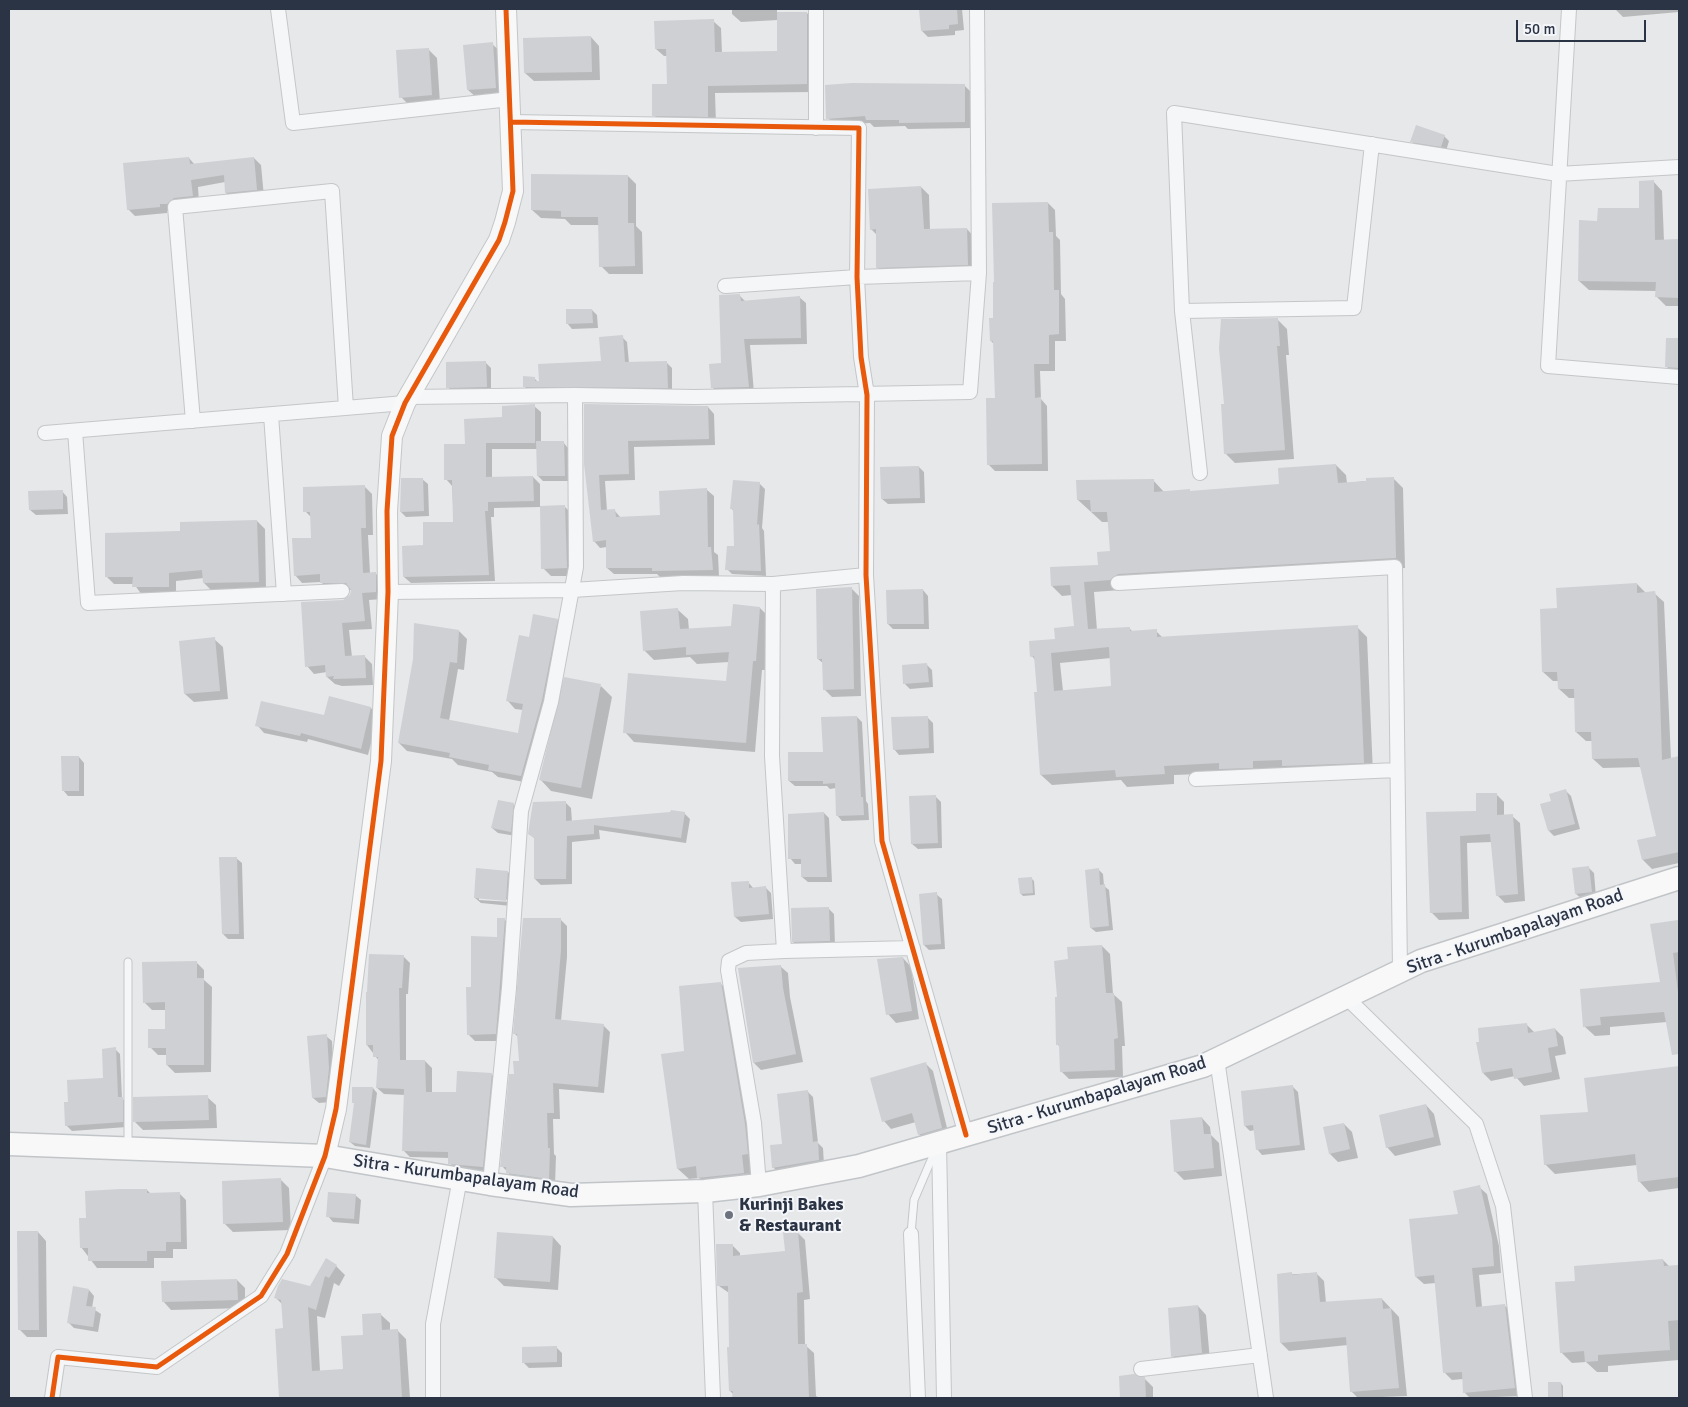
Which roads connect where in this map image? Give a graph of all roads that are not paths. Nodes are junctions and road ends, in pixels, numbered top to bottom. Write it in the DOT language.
graph roads {
  1 [pos="278,9"];
  2 [pos="506,9"];
  3 [pos="816,9"];
  4 [pos="977,9"];
  5 [pos="1569,9"];
  6 [pos="510,99"];
  7 [pos="511,122"];
  8 [pos="816,128"];
  9 [pos="1372,144"];
  10 [pos="1679,167"];
  11 [pos="1558,174"];
  12 [pos="979,272"];
  13 [pos="857,277"];
  14 [pos="725,286"];
  15 [pos="1182,311"];
  16 [pos="1679,377"];
  17 [pos="867,395"];
  18 [pos="575,396"];
  19 [pos="407,400"];
  20 [pos="346,408"];
  21 [pos="271,414"];
  22 [pos="193,421"];
  23 [pos="75,431"];
  24 [pos="45,433"];
  25 [pos="1200,473"];
  26 [pos="866,575"];
  27 [pos="1118,583"];
  28 [pos="773,584"];
  29 [pos="572,590"];
  30 [pos="342,591"];
  31 [pos="388,592"];
  32 [pos="284,594"];
  33 [pos="1398,770"];
  34 [pos="1196,780"];
  35 [pos="1679,878"];
  36 [pos="913,948"];
  37 [pos="784,951"];
  38 [pos="128,962"];
  39 [pos="1400,971"];
  40 [pos="1346,997"];
  41 [pos="1217,1059"];
  42 [pos="966,1135"];
  43 [pos="939,1143"];
  44 [pos="9,1144"];
  45 [pos="128,1149"];
  46 [pos="324,1156"];
  47 [pos="460,1178"];
  48 [pos="490,1184"];
  49 [pos="759,1185"];
  50 [pos="705,1191"];
  51 [pos="911,1234"];
  52 [pos="1260,1355"];
  53 [pos="1141,1369"];
  54 [pos="52,1398"];
  55 [pos="433,1398"];
  56 [pos="712,1398"];
  57 [pos="918,1398"];
  58 [pos="944,1398"];
  59 [pos="1266,1398"];
  60 [pos="1525,1398"];
  1 -- 6 [label="street"];
  2 -- 6 [label="street"];
  3 -- 8 [label="street"];
  4 -- 12 [label="street"];
  5 -- 11 [label="street"];
  6 -- 7 [label="street"];
  7 -- 8 [label="street"];
  7 -- 19 [label="street"];
  8 -- 13 [label="street"];
  9 -- 11 [label="street"];
  9 -- 15 [label="street"];
  9 -- 15 [label="street"];
  10 -- 11 [label="street"];
  11 -- 16 [label="street"];
  12 -- 13 [label="street"];
  12 -- 17 [label="street"];
  13 -- 14 [label="street"];
  13 -- 17 [label="street"];
  15 -- 25 [label="street"];
  17 -- 18 [label="street"];
  17 -- 26 [label="street"];
  18 -- 19 [label="street"];
  18 -- 29 [label="street"];
  19 -- 20 [label="street"];
  19 -- 31 [label="street"];
  20 -- 21 [label="street"];
  20 -- 22 [label="street"];
  21 -- 22 [label="street"];
  21 -- 32 [label="street"];
  22 -- 23 [label="street"];
  23 -- 24 [label="street"];
  23 -- 32 [label="street"];
  26 -- 28 [label="street"];
  26 -- 36 [label="street"];
  27 -- 33 [label="street"];
  28 -- 29 [label="street"];
  28 -- 37 [label="street"];
  29 -- 31 [label="street"];
  29 -- 48 [label="street"];
  30 -- 32 [label="street"];
  31 -- 46 [label="street"];
  33 -- 34 [label="street"];
  33 -- 39 [label="street"];
  35 -- 39 [label="main road, Sitra - Kurumbapalayam Road"];
  36 -- 37 [label="street"];
  36 -- 42 [label="street"];
  37 -- 49 [label="street"];
  38 -- 45 [label="lane"];
  39 -- 40 [label="main road, Sitra - Kurumbapalayam Road"];
  40 -- 41 [label="main road, Sitra - Kurumbapalayam Road"];
  40 -- 60 [label="street"];
  41 -- 42 [label="main road, Sitra - Kurumbapalayam Road"];
  41 -- 52 [label="street"];
  42 -- 43 [label="main road, Sitra - Kurumbapalayam Road"];
  43 -- 49 [label="main road, Sitra - Kurumbapalayam Road"];
  43 -- 51 [label="lane"];
  43 -- 58 [label="street"];
  44 -- 45 [label="main road, Sitra - Kurumbapalayam Road"];
  45 -- 46 [label="main road, Sitra - Kurumbapalayam Road"];
  46 -- 47 [label="main road, Sitra - Kurumbapalayam Road"];
  46 -- 54 [label="street"];
  47 -- 48 [label="main road, Sitra - Kurumbapalayam Road"];
  47 -- 55 [label="street"];
  48 -- 50 [label="main road, Sitra - Kurumbapalayam Road"];
  49 -- 50 [label="main road, Sitra - Kurumbapalayam Road"];
  50 -- 56 [label="street"];
  51 -- 57 [label="street"];
  52 -- 53 [label="street"];
  52 -- 59 [label="street"];
}
